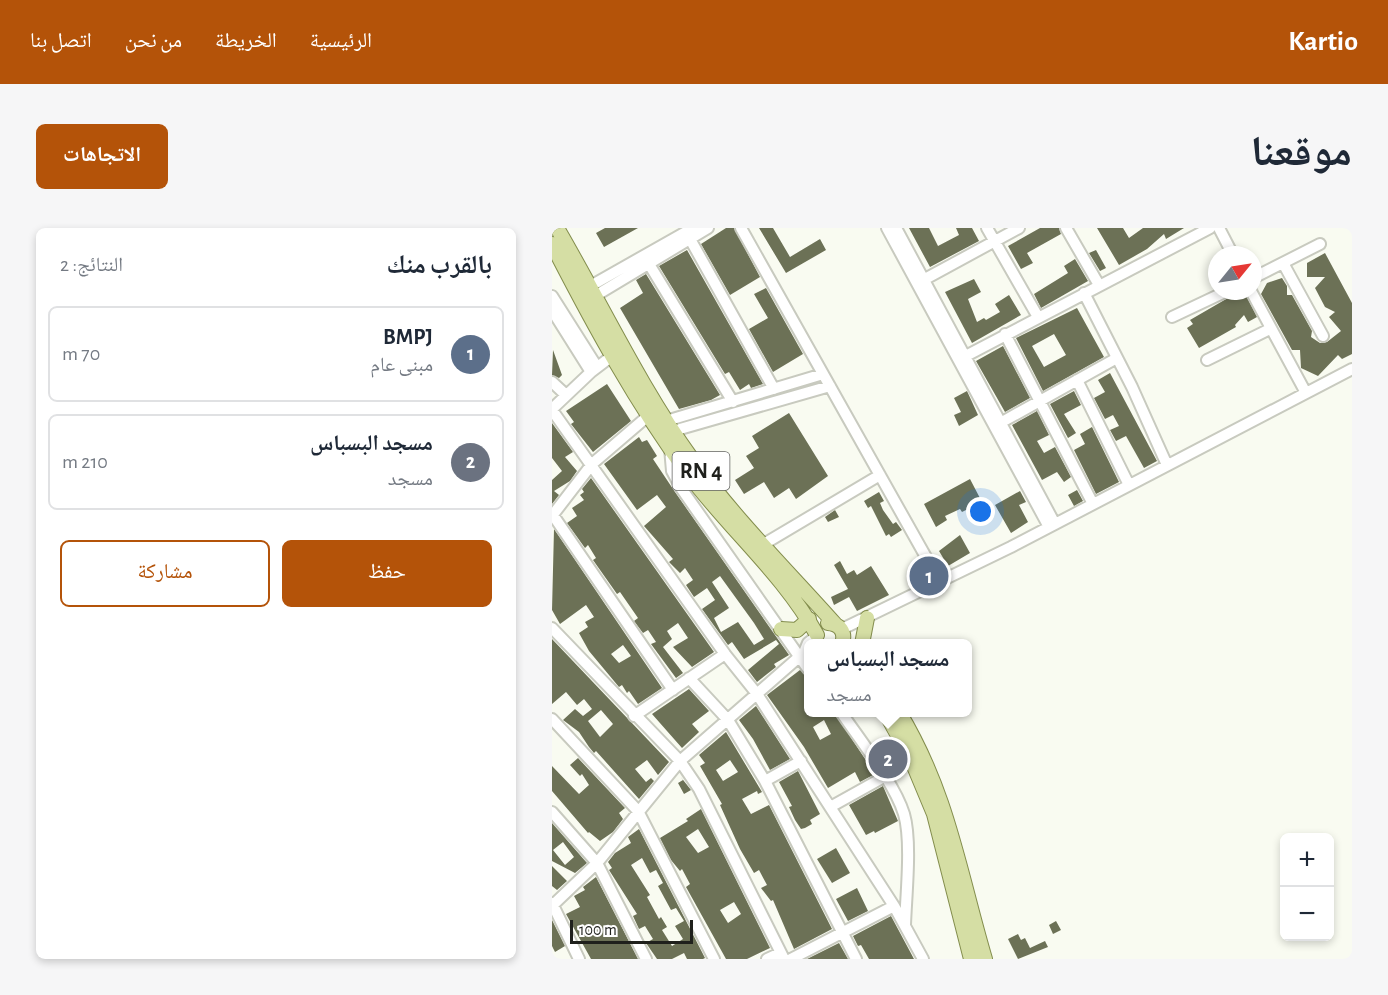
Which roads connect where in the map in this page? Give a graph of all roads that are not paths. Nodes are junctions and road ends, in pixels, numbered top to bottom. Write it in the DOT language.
graph roads {
  1 [pos="557,228"];
  2 [pos="708,228"];
  3 [pos="741,228"];
  4 [pos="887,228"];
  5 [pos="896,228"];
  6 [pos="987,228"];
  7 [pos="1019,228"];
  8 [pos="1066,228"];
  9 [pos="1210,228"];
  10 [pos="1219,228"];
  11 [pos="692,234"];
  12 [pos="994,242"];
  13 [pos="1320,244"];
  14 [pos="1228,246"];
  15 [pos="553,248"];
  16 [pos="1282,263"];
  17 [pos="649,264"];
  18 [pos="1262,273"];
  19 [pos="925,279"];
  20 [pos="1099,285"];
  21 [pos="1084,293"];
  22 [pos="586,295"];
  23 [pos="552,296"];
  24 [pos="1208,300"];
  25 [pos="1256,300"];
  26 [pos="552,310"];
  27 [pos="1038,316"];
  28 [pos="1172,317"];
  29 [pos="565,323"];
  30 [pos="1270,329"];
  31 [pos="1005,334"];
  32 [pos="1323,336"];
  33 [pos="612,356"];
  34 [pos="962,358"];
  35 [pos="1117,358"];
  36 [pos="1207,360"];
  37 [pos="594,369"];
  38 [pos="1352,369"];
  39 [pos="823,374"];
  40 [pos="1077,380"];
  41 [pos="552,382"];
  42 [pos="830,386"];
  43 [pos="774,389"];
  44 [pos="1306,393"];
  45 [pos="566,395"];
  46 [pos="757,400"];
  47 [pos="733,402"];
  48 [pos="1039,402"];
  49 [pos="552,409"];
  50 [pos="648,416"];
  51 [pos="1002,422"];
  52 [pos="669,426"];
  53 [pos="670,448"];
  54 [pos="592,464"];
  55 [pos="1167,465"];
  56 [pos="880,475"];
  57 [pos="1129,485"];
  58 [pos="1093,504"];
  59 [pos="552,515"];
  60 [pos="1052,526"];
  61 [pos="764,544"];
  62 [pos="940,582"];
  63 [pos="867,618"];
  64 [pos="809,619"];
  65 [pos="552,628"];
  66 [pos="781,629"];
  67 [pos="843,635"];
  68 [pos="818,638"];
  69 [pos="863,639"];
  70 [pos="725,654"];
  71 [pos="803,655"];
  72 [pos="689,678"];
  73 [pos="673,690"];
  74 [pos="756,694"];
  75 [pos="634,716"];
  76 [pos="845,717"];
  77 [pos="888,717"];
  78 [pos="902,717"];
  79 [pos="552,719"];
  80 [pos="728,720"];
  81 [pos="681,761"];
  82 [pos="801,761"];
  83 [pos="884,777"];
  84 [pos="765,781"];
  85 [pos="832,806"];
  86 [pos="638,811"];
  87 [pos="552,812"];
  88 [pos="597,863"];
  89 [pos="552,905"];
  90 [pos="894,906"];
  91 [pos="905,925"];
  92 [pos="842,932"];
  93 [pos="782,956"];
  94 [pos="579,959"];
  95 [pos="646,959"];
  96 [pos="714,959"];
  97 [pos="767,959"];
  98 [pos="791,959"];
  99 [pos="856,959"];
  100 [pos="923,959"];
  101 [pos="971,959"];
  102 [pos="986,959"];
  1 -- 22 [label="main road, RN 4"];
  2 -- 11 [label="street"];
  3 -- 39 [label="street"];
  4 -- 34 [label="street"];
  5 -- 19 [label="street"];
  6 -- 12 [label="street"];
  7 -- 12 [label="street"];
  8 -- 20 [label="street"];
  9 -- 20 [label="street"];
  10 -- 14 [label="street"];
  11 -- 17 [label="street"];
  11 -- 22 [label="street"];
  11 -- 43 [label="street"];
  12 -- 19 [label="street"];
  12 -- 27 [label="street"];
  13 -- 16 [label="street"];
  15 -- 22 [label="main road, RN 4"];
  16 -- 18 [label="street"];
  16 -- 32 [label="street"];
  17 -- 22 [label="street"];
  17 -- 47 [label="street"];
  19 -- 34 [label="street"];
  20 -- 21 [label="street"];
  21 -- 27 [label="street"];
  21 -- 35 [label="street"];
  22 -- 33 [label="main road, RN 4"];
  22 -- 52 [label="main road, RN 4"];
  23 -- 29 [label="street"];
  24 -- 28 [label="street"];
  25 -- 30 [label="street"];
  26 -- 29 [label="street"];
  27 -- 31 [label="street"];
  29 -- 37 [label="street"];
  30 -- 36 [label="street"];
  30 -- 44 [label="street"];
  31 -- 34 [label="street"];
  31 -- 48 [label="street"];
  33 -- 37 [label="street"];
  33 -- 50 [label="main road, RN 4"];
  34 -- 51 [label="street"];
  34 -- 60 [label="street"];
  35 -- 40 [label="street"];
  35 -- 55 [label="street"];
  37 -- 45 [label="street"];
  38 -- 44 [label="street"];
  39 -- 42 [label="street"];
  39 -- 43 [label="street"];
  40 -- 48 [label="street"];
  40 -- 57 [label="street"];
  41 -- 45 [label="street"];
  42 -- 46 [label="street"];
  42 -- 56 [label="street"];
  43 -- 46 [label="street"];
  44 -- 55 [label="street"];
  45 -- 49 [label="street"];
  46 -- 47 [label="street"];
  46 -- 52 [label="street"];
  47 -- 52 [label="street"];
  48 -- 51 [label="street"];
  48 -- 58 [label="street"];
  49 -- 54 [label="street"];
  50 -- 53 [label="main road, RN 4"];
  50 -- 54 [label="street"];
  51 -- 60 [label="street"];
  52 -- 61 [label="main road, RN 4"];
  53 -- 64 [label="main road, RN 4"];
  53 -- 66 [label="street"];
  54 -- 59 [label="street"];
  54 -- 70 [label="street"];
  55 -- 57 [label="street"];
  56 -- 61 [label="street"];
  56 -- 62 [label="street"];
  57 -- 58 [label="street"];
  58 -- 60 [label="street"];
  59 -- 73 [label="street"];
  60 -- 62 [label="street"];
  61 -- 67 [label="main road, RN 4"];
  62 -- 63 [label="street"];
  63 -- 67 [label="street"];
  63 -- 69 [label="main road"];
  64 -- 66 [label="main road"];
  64 -- 68 [label="main road, RN 4"];
  65 -- 75 [label="street"];
  66 -- 71 [label="street"];
  67 -- 68 [label="main road"];
  70 -- 72 [label="street"];
  70 -- 74 [label="street"];
  71 -- 74 [label="street"];
  72 -- 73 [label="street"];
  72 -- 80 [label="street"];
  73 -- 75 [label="street"];
  74 -- 80 [label="street"];
  74 -- 82 [label="street"];
  75 -- 81 [label="street"];
  76 -- 83 [label="street"];
  77 -- 101 [label="main road"];
  78 -- 102 [label="main road"];
  79 -- 86 [label="street"];
  80 -- 81 [label="street"];
  80 -- 84 [label="street"];
  81 -- 86 [label="street"];
  81 -- 93 [label="street"];
  82 -- 84 [label="street"];
  82 -- 85 [label="street"];
  83 -- 85 [label="street"];
  83 -- 91 [label="street"];
  84 -- 92 [label="street"];
  85 -- 90 [label="street"];
  86 -- 88 [label="street"];
  86 -- 96 [label="street"];
  87 -- 88 [label="street"];
  88 -- 89 [label="street"];
  88 -- 95 [label="street"];
  89 -- 94 [label="street"];
  90 -- 91 [label="street"];
  90 -- 92 [label="street"];
  91 -- 100 [label="street"];
  92 -- 98 [label="street"];
  92 -- 99 [label="street"];
  93 -- 97 [label="street"];
}
